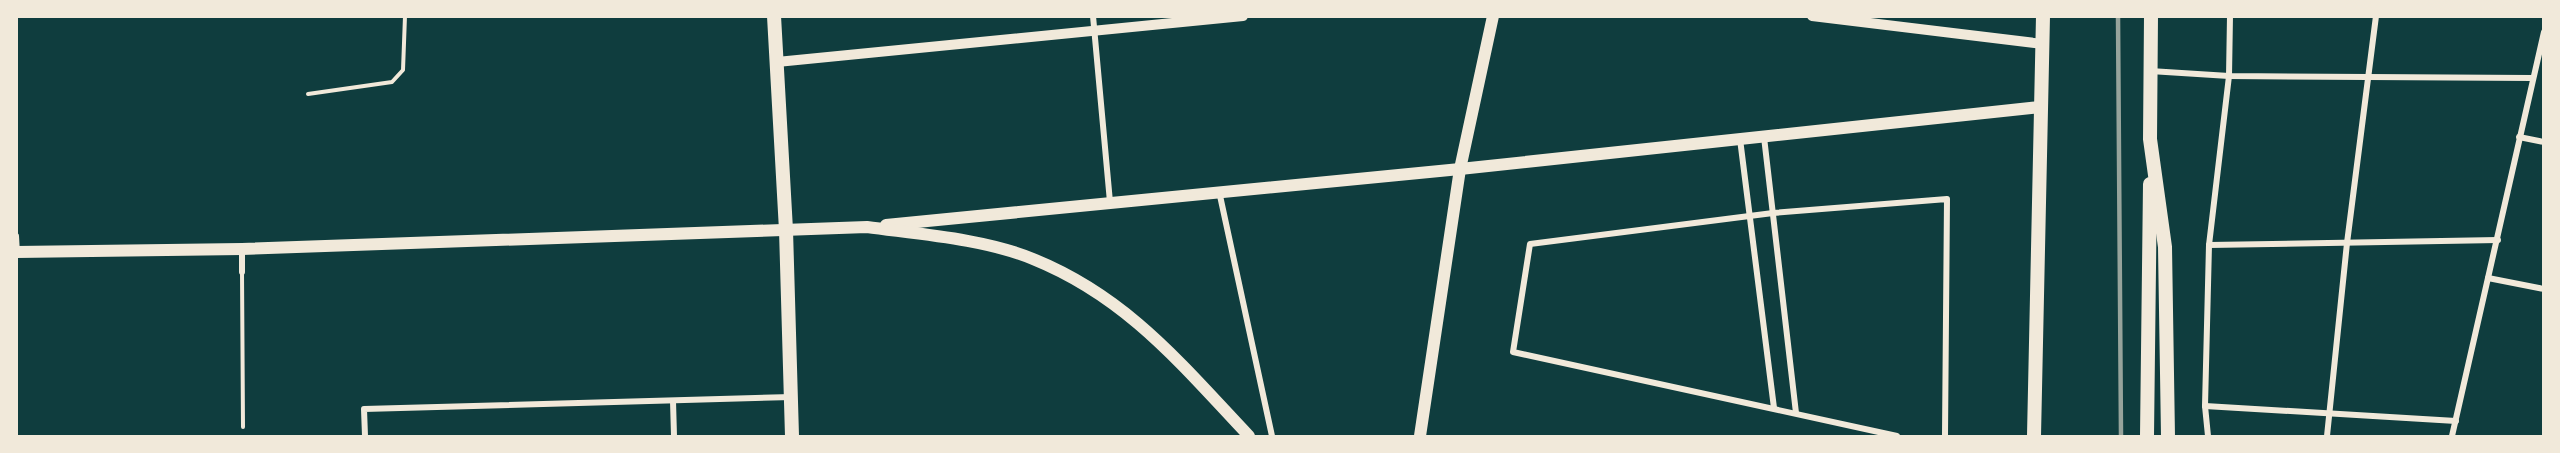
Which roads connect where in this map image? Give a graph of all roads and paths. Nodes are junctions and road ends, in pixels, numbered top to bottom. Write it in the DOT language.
graph roads {
  1 [pos="405,16"];
  2 [pos="774,16"];
  3 [pos="1093,16"];
  4 [pos="1243,16"];
  5 [pos="1493,16"];
  6 [pos="1812,16"];
  7 [pos="2043,16"];
  8 [pos="2151,16"];
  9 [pos="2230,16"];
  10 [pos="2376,16"];
  11 [pos="1094,29"];
  12 [pos="2544,32"];
  13 [pos="2043,44"];
  14 [pos="777,62"];
  15 [pos="2150,71"];
  16 [pos="2229,76"];
  17 [pos="2368,76"];
  18 [pos="2532,78"];
  19 [pos="308,94"];
  20 [pos="2040,107"];
  21 [pos="1764,137"];
  22 [pos="2519,137"];
  23 [pos="1740,139"];
  24 [pos="2150,139"];
  25 [pos="2544,142"];
  26 [pos="1460,168"];
  27 [pos="1219,191"];
  28 [pos="1110,202"];
  29 [pos="1773,213"];
  30 [pos="1751,216"];
  31 [pos="867,227"];
  32 [pos="786,230"];
  33 [pos="16,236"];
  34 [pos="2498,240"];
  35 [pos="2347,243"];
  36 [pos="2209,245"];
  37 [pos="242,249"];
  38 [pos="17,252"];
  39 [pos="16,258"];
  40 [pos="242,272"];
  41 [pos="2488,278"];
  42 [pos="2544,289"];
  43 [pos="793,397"];
  44 [pos="673,401"];
  45 [pos="2205,406"];
  46 [pos="1773,408"];
  47 [pos="2329,412"];
  48 [pos="1796,413"];
  49 [pos="2456,421"];
  50 [pos="243,427"];
  51 [pos="365,436"];
  52 [pos="674,436"];
  53 [pos="792,436"];
  54 [pos="1249,436"];
  55 [pos="1272,436"];
  56 [pos="1420,436"];
  57 [pos="1897,436"];
  58 [pos="1945,436"];
  59 [pos="2034,436"];
  60 [pos="2147,436"];
  61 [pos="2168,436"];
  62 [pos="2208,436"];
  63 [pos="2326,436"];
  64 [pos="2452,436"];
  1 -- 19 [label="lane"];
  2 -- 14 [label="main road"];
  3 -- 11 [label="street"];
  4 -- 11 [label="street"];
  5 -- 26 [label="main road"];
  6 -- 13 [label="street"];
  7 -- 13 [label="main road"];
  8 -- 15 [label="main road"];
  9 -- 16 [label="street"];
  10 -- 17 [label="street"];
  11 -- 14 [label="street"];
  11 -- 28 [label="street"];
  12 -- 18 [label="street"];
  13 -- 20 [label="main road"];
  14 -- 32 [label="main road"];
  15 -- 16 [label="street"];
  15 -- 24 [label="main road"];
  16 -- 17 [label="street"];
  16 -- 36 [label="street"];
  17 -- 18 [label="street"];
  17 -- 35 [label="street"];
  18 -- 22 [label="street"];
  20 -- 21 [label="main road"];
  20 -- 59 [label="main road"];
  21 -- 23 [label="main road"];
  21 -- 29 [label="street"];
  22 -- 25 [label="street"];
  22 -- 34 [label="street"];
  23 -- 26 [label="main road"];
  23 -- 30 [label="street"];
  24 -- 60 [label="main road"];
  24 -- 61 [label="main road"];
  26 -- 27 [label="main road"];
  26 -- 56 [label="main road"];
  27 -- 28 [label="main road"];
  27 -- 55 [label="street"];
  28 -- 31 [label="main road"];
  29 -- 30 [label="street"];
  29 -- 48 [label="street"];
  29 -- 58 [label="street"];
  30 -- 46 [label="street"];
  30 -- 46 [label="street"];
  31 -- 32 [label="main road"];
  31 -- 54 [label="main road"];
  32 -- 37 [label="main road"];
  32 -- 43 [label="main road"];
  33 -- 38 [label="street"];
  34 -- 35 [label="street"];
  34 -- 41 [label="street"];
  35 -- 36 [label="street"];
  35 -- 47 [label="street"];
  36 -- 45 [label="street"];
  37 -- 38 [label="main road"];
  37 -- 40 [label="street"];
  38 -- 39 [label="street"];
  40 -- 50 [label="lane"];
  41 -- 42 [label="street"];
  41 -- 49 [label="street"];
  43 -- 44 [label="street"];
  43 -- 53 [label="main road"];
  44 -- 51 [label="street"];
  44 -- 52 [label="street"];
  45 -- 47 [label="street"];
  45 -- 62 [label="street"];
  46 -- 48 [label="street"];
  47 -- 49 [label="street"];
  47 -- 63 [label="street"];
  48 -- 57 [label="street"];
  49 -- 64 [label="street"];
}
